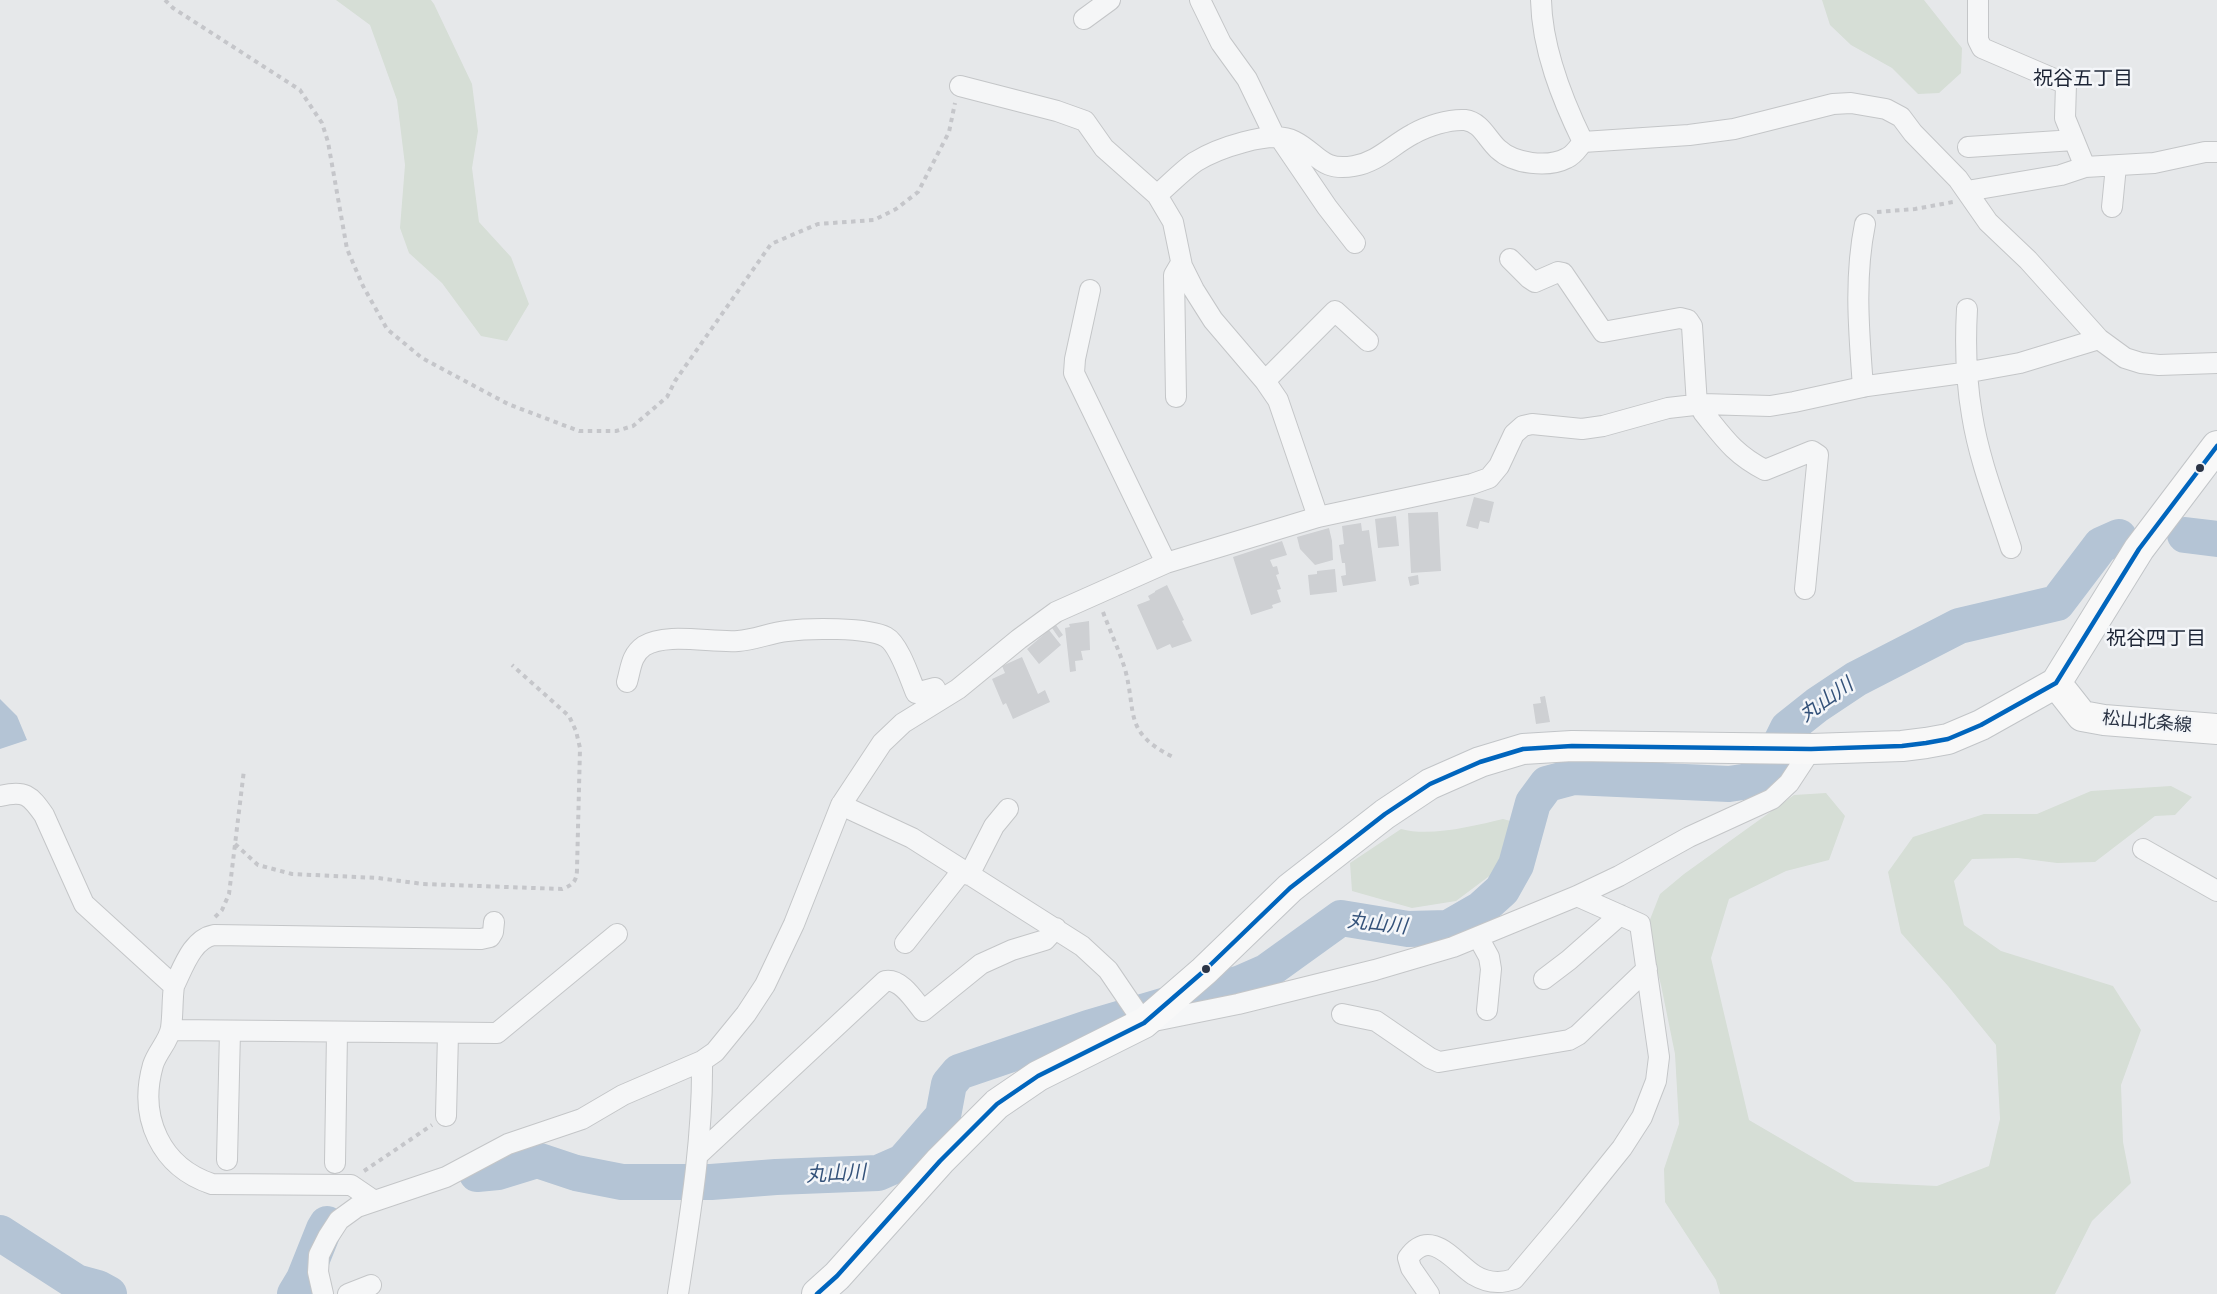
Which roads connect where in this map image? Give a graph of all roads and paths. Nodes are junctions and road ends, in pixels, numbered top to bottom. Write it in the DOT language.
graph roads {
  1 [pos="165,0"];
  2 [pos="1110,0"];
  3 [pos="1200,0"];
  4 [pos="1541,0"];
  5 [pos="1978,0"];
  6 [pos="1084,19"];
  7 [pos="960,86"];
  8 [pos="1277,137"];
  9 [pos="2074,140"];
  10 [pos="1583,142"];
  11 [pos="1968,147"];
  12 [pos="2217,152"];
  13 [pos="2116,166"];
  14 [pos="2085,167"];
  15 [pos="1969,194"];
  16 [pos="1157,195"];
  17 [pos="2112,207"];
  18 [pos="1864,224"];
  19 [pos="1355,243"];
  20 [pos="1510,259"];
  21 [pos="1181,263"];
  22 [pos="1090,290"];
  23 [pos="1967,309"];
  24 [pos="2099,339"];
  25 [pos="1368,341"];
  26 [pos="2216,361"];
  27 [pos="1966,373"];
  28 [pos="1265,381"];
  29 [pos="1863,387"];
  30 [pos="1176,397"];
  31 [pos="1700,405"];
  32 [pos="2217,446"];
  33 [pos="1318,517"];
  34 [pos="2012,548"];
  35 [pos="1166,563"];
  36 [pos="1805,589"];
  37 [pos="1096,595"];
  38 [pos="512,665"];
  39 [pos="627,682"];
  40 [pos="2056,683"];
  41 [pos="940,699"];
  42 [pos="2217,729"];
  43 [pos="1812,748"];
  44 [pos="1173,757"];
  45 [pos="244,770"];
  46 [pos="0,796"];
  47 [pos="841,805"];
  48 [pos="1008,809"];
  49 [pos="235,844"];
  50 [pos="2143,849"];
  51 [pos="965,873"];
  52 [pos="2217,891"];
  53 [pos="1577,896"];
  54 [pos="1620,915"];
  55 [pos="494,922"];
  56 [pos="1056,928"];
  57 [pos="617,934"];
  58 [pos="208,936"];
  59 [pos="1478,937"];
  60 [pos="905,944"];
  61 [pos="1647,969"];
  62 [pos="1544,979"];
  63 [pos="174,986"];
  64 [pos="1487,1010"];
  65 [pos="1341,1014"];
  66 [pos="1145,1022"];
  67 [pos="171,1030"];
  68 [pos="230,1031"];
  69 [pos="337,1032"];
  70 [pos="448,1034"];
  71 [pos="702,1061"];
  72 [pos="446,1116"];
  73 [pos="698,1155"];
  74 [pos="227,1160"];
  75 [pos="336,1163"];
  76 [pos="351,1185"];
  77 [pos="374,1200"];
  78 [pos="371,1285"];
  79 [pos="323,1294"];
  80 [pos="348,1294"];
  81 [pos="678,1294"];
  82 [pos="817,1294"];
  83 [pos="1430,1294"];
  1 -- 7 [label="path"];
  2 -- 6 [label="street"];
  3 -- 8 [label="street"];
  4 -- 10 [label="street"];
  5 -- 9 [label="street"];
  7 -- 16 [label="street"];
  8 -- 10 [label="street"];
  8 -- 16 [label="street"];
  8 -- 19 [label="street"];
  9 -- 11 [label="street"];
  9 -- 14 [label="street"];
  10 -- 15 [label="street"];
  12 -- 13 [label="street"];
  13 -- 14 [label="street"];
  13 -- 17 [label="street"];
  14 -- 15 [label="street"];
  15 -- 18 [label="path"];
  15 -- 24 [label="street"];
  16 -- 21 [label="street"];
  18 -- 29 [label="street"];
  20 -- 31 [label="street"];
  21 -- 28 [label="street"];
  21 -- 30 [label="street"];
  22 -- 35 [label="street"];
  23 -- 27 [label="street"];
  24 -- 26 [label="street"];
  24 -- 27 [label="street"];
  25 -- 28 [label="street"];
  27 -- 29 [label="street"];
  27 -- 34 [label="street"];
  28 -- 33 [label="street"];
  29 -- 31 [label="street"];
  31 -- 33 [label="street"];
  31 -- 36 [label="street"];
  32 -- 40 [label="main road"];
  33 -- 35 [label="street"];
  35 -- 37 [label="street"];
  37 -- 41 [label="street"];
  37 -- 44 [label="path"];
  38 -- 49 [label="path"];
  39 -- 41 [label="street"];
  40 -- 42 [label="main road, 松山北条線"];
  40 -- 43 [label="main road"];
  41 -- 47 [label="street"];
  43 -- 53 [label="street"];
  43 -- 66 [label="main road"];
  45 -- 49 [label="path"];
  46 -- 63 [label="street"];
  47 -- 51 [label="street"];
  47 -- 71 [label="street"];
  48 -- 51 [label="street"];
  49 -- 58 [label="path"];
  50 -- 52 [label="street"];
  51 -- 56 [label="street"];
  51 -- 60 [label="street"];
  53 -- 54 [label="street"];
  53 -- 59 [label="street"];
  54 -- 61 [label="street"];
  54 -- 62 [label="street"];
  55 -- 58 [label="street"];
  56 -- 66 [label="street"];
  56 -- 73 [label="street"];
  57 -- 70 [label="street"];
  58 -- 63 [label="street"];
  59 -- 64 [label="street"];
  59 -- 66 [label="street"];
  61 -- 65 [label="street"];
  61 -- 83 [label="street"];
  63 -- 67 [label="street"];
  66 -- 82 [label="main road"];
  67 -- 68 [label="street"];
  67 -- 76 [label="street"];
  68 -- 69 [label="street"];
  68 -- 74 [label="street"];
  69 -- 70 [label="street"];
  69 -- 75 [label="street"];
  70 -- 72 [label="street"];
  71 -- 73 [label="street"];
  71 -- 77 [label="street"];
  72 -- 76 [label="path"];
  73 -- 81 [label="street"];
  76 -- 77 [label="street"];
  77 -- 79 [label="street"];
  78 -- 80 [label="street"];
}
